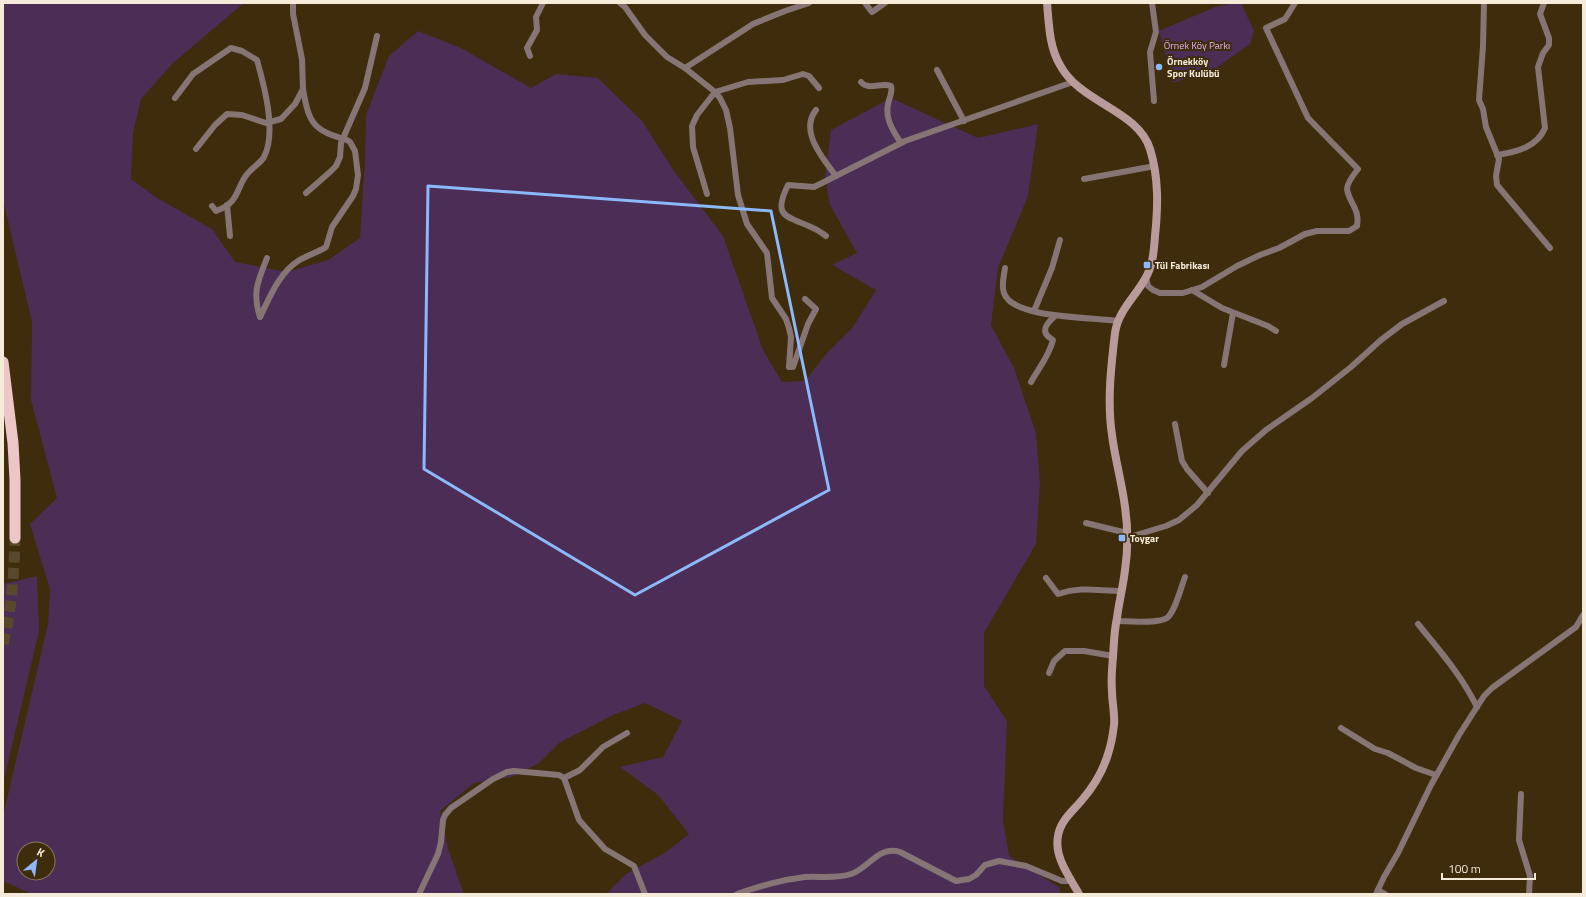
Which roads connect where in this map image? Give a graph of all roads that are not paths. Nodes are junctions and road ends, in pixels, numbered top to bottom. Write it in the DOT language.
graph roads {
  1 [pos="294,3"];
  2 [pos="542,3"];
  3 [pos="620,3"];
  4 [pos="809,3"];
  5 [pos="865,3"];
  6 [pos="885,3"];
  7 [pos="1047,3"];
  8 [pos="1152,3"];
  9 [pos="1295,3"];
  10 [pos="1484,3"];
  11 [pos="1544,3"];
  12 [pos="377,36"];
  13 [pos="530,56"];
  14 [pos="685,68"];
  15 [pos="937,70"];
  16 [pos="861,82"];
  17 [pos="1073,82"];
  18 [pos="819,88"];
  19 [pos="303,89"];
  20 [pos="715,92"];
  21 [pos="175,98"];
  22 [pos="1154,101"];
  23 [pos="816,110"];
  24 [pos="964,121"];
  25 [pos="271,122"];
  26 [pos="343,139"];
  27 [pos="901,143"];
  28 [pos="196,149"];
  29 [pos="1498,155"];
  30 [pos="1155,166"];
  31 [pos="836,176"];
  32 [pos="1084,180"];
  33 [pos="306,193"];
  34 [pos="707,194"];
  35 [pos="227,205"];
  36 [pos="212,206"];
  37 [pos="230,236"];
  38 [pos="826,236"];
  39 [pos="1060,240"];
  40 [pos="1550,248"];
  41 [pos="267,258"];
  42 [pos="1005,268"];
  43 [pos="1146,278"];
  44 [pos="1192,290"];
  45 [pos="805,299"];
  46 [pos="1444,301"];
  47 [pos="1034,311"];
  48 [pos="1233,314"];
  49 [pos="1055,316"];
  50 [pos="1118,321"];
  51 [pos="1276,331"];
  52 [pos="3,362"];
  53 [pos="1224,365"];
  54 [pos="1031,382"];
  55 [pos="1175,424"];
  56 [pos="1208,493"];
  57 [pos="1086,523"];
  58 [pos="1126,535"];
  59 [pos="15,538"];
  60 [pos="1185,577"];
  61 [pos="1046,578"];
  62 [pos="1122,591"];
  63 [pos="1583,615"];
  64 [pos="1116,620"];
  65 [pos="1418,624"];
  66 [pos="1113,656"];
  67 [pos="1049,673"];
  68 [pos="1477,707"];
  69 [pos="1341,728"];
  70 [pos="627,733"];
  71 [pos="1436,775"];
  72 [pos="564,778"];
  73 [pos="1521,794"];
  74 [pos="1072,881"];
  75 [pos="1377,892"];
  76 [pos="419,894"];
  77 [pos="645,894"];
  78 [pos="737,894"];
  79 [pos="1079,894"];
  80 [pos="1385,894"];
  81 [pos="1529,894"];
  1 -- 19 [label="street"];
  2 -- 13 [label="street"];
  3 -- 14 [label="street"];
  4 -- 14 [label="street"];
  5 -- 6 [label="street"];
  7 -- 17 [label="main road"];
  8 -- 22 [label="street"];
  9 -- 44 [label="street"];
  10 -- 29 [label="street"];
  11 -- 29 [label="street"];
  12 -- 26 [label="street"];
  14 -- 20 [label="street"];
  15 -- 24 [label="street"];
  16 -- 27 [label="street"];
  17 -- 24 [label="street"];
  17 -- 30 [label="main road"];
  18 -- 20 [label="street"];
  19 -- 25 [label="street"];
  19 -- 26 [label="street"];
  20 -- 34 [label="street"];
  20 -- 45 [label="street"];
  21 -- 25 [label="street"];
  23 -- 31 [label="street"];
  24 -- 27 [label="street"];
  25 -- 28 [label="street"];
  25 -- 35 [label="street"];
  26 -- 33 [label="street"];
  26 -- 41 [label="street"];
  27 -- 31 [label="street"];
  29 -- 40 [label="street"];
  30 -- 32 [label="street"];
  30 -- 43 [label="main road"];
  31 -- 38 [label="street"];
  35 -- 36 [label="street"];
  35 -- 37 [label="street"];
  39 -- 47 [label="street"];
  42 -- 47 [label="street"];
  43 -- 44 [label="street"];
  43 -- 50 [label="main road"];
  44 -- 48 [label="street"];
  46 -- 56 [label="street"];
  47 -- 49 [label="street"];
  48 -- 51 [label="street"];
  48 -- 53 [label="street"];
  49 -- 50 [label="street"];
  49 -- 54 [label="street"];
  50 -- 58 [label="main road"];
  52 -- 59 [label="highway"];
  55 -- 56 [label="street"];
  56 -- 58 [label="street"];
  57 -- 58 [label="street"];
  58 -- 62 [label="main road"];
  60 -- 64 [label="street"];
  61 -- 62 [label="street"];
  62 -- 64 [label="main road"];
  63 -- 68 [label="street"];
  64 -- 66 [label="main road"];
  65 -- 68 [label="street"];
  66 -- 67 [label="street"];
  66 -- 74 [label="main road"];
  68 -- 71 [label="street"];
  69 -- 71 [label="street"];
  70 -- 72 [label="street"];
  71 -- 75 [label="street"];
  72 -- 76 [label="street"];
  72 -- 77 [label="street"];
  73 -- 81 [label="street"];
  74 -- 78 [label="street"];
  74 -- 79 [label="main road"];
  75 -- 80 [label="street"];
}
